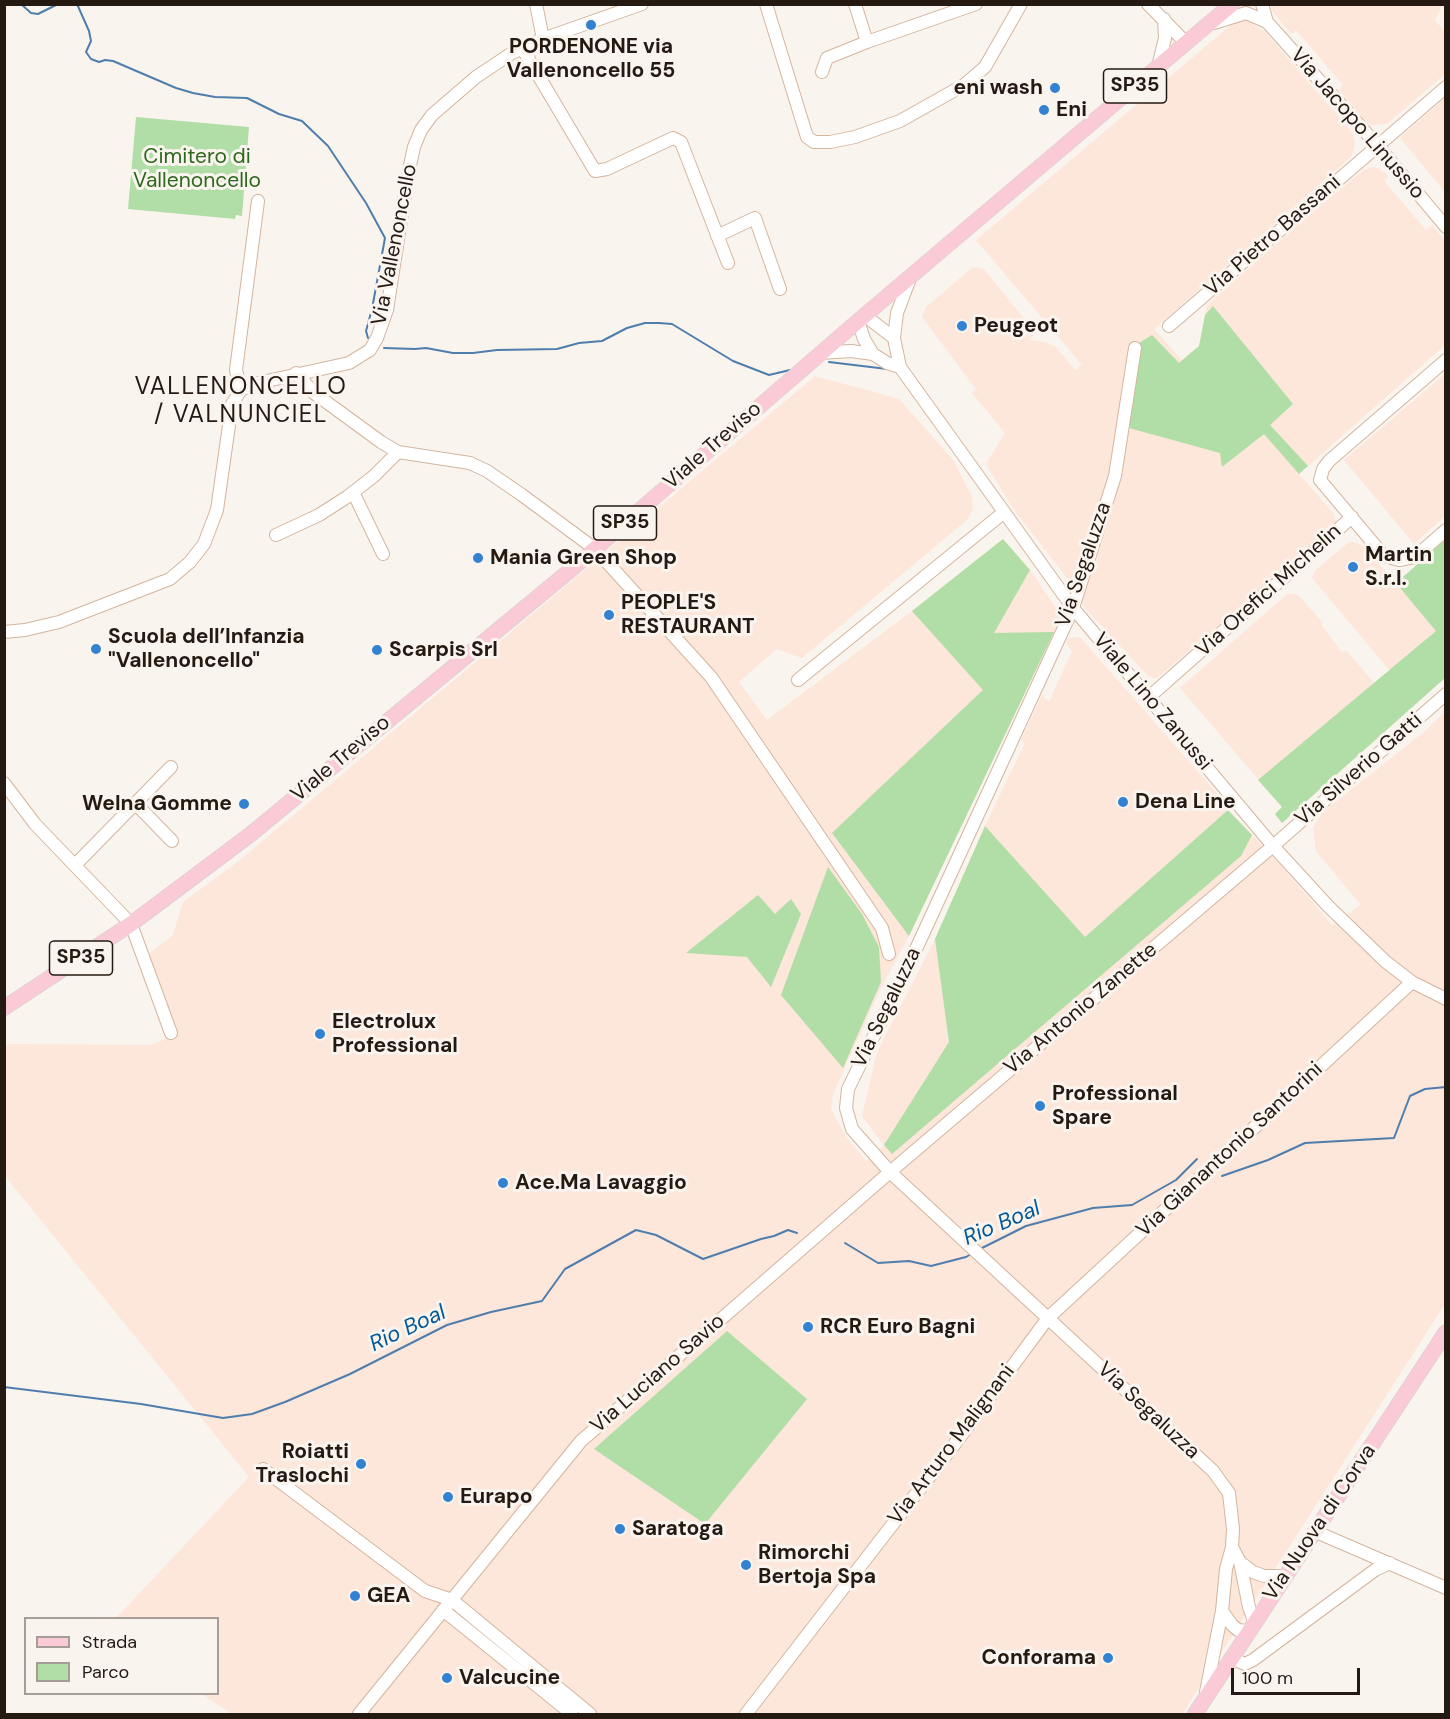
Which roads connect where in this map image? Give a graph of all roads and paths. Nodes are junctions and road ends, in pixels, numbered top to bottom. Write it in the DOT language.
graph roads {
  1 [pos="536,4"];
  2 [pos="642,4"];
  3 [pos="766,4"];
  4 [pos="855,4"];
  5 [pos="976,4"];
  6 [pos="1021,4"];
  7 [pos="1148,4"];
  8 [pos="1232,4"];
  9 [pos="1256,7"];
  10 [pos="1164,19"];
  11 [pos="1208,25"];
  12 [pos="543,39"];
  13 [pos="867,42"];
  14 [pos="1186,43"];
  15 [pos="522,48"];
  16 [pos="1158,67"];
  17 [pos="822,72"];
  18 [pos="1446,87"];
  19 [pos="1378,146"];
  20 [pos="258,201"];
  21 [pos="1446,227"];
  22 [pos="717,236"];
  23 [pos="728,263"];
  24 [pos="911,276"];
  25 [pos="780,289"];
  26 [pos="861,318"];
  27 [pos="1169,326"];
  28 [pos="894,338"];
  29 [pos="1135,348"];
  30 [pos="820,353"];
  31 [pos="873,354"];
  32 [pos="1446,360"];
  33 [pos="900,367"];
  34 [pos="296,373"];
  35 [pos="241,390"];
  36 [pos="398,452"];
  37 [pos="353,492"];
  38 [pos="1003,513"];
  39 [pos="1352,517"];
  40 [pos="1446,530"];
  41 [pos="276,535"];
  42 [pos="595,549"];
  43 [pos="383,554"];
  44 [pos="1073,608"];
  45 [pos="4,632"];
  46 [pos="798,680"];
  47 [pos="1446,694"];
  48 [pos="1148,698"];
  49 [pos="171,767"];
  50 [pos="4,783"];
  51 [pos="135,804"];
  52 [pos="172,841"];
  53 [pos="1273,846"];
  54 [pos="75,865"];
  55 [pos="131,924"];
  56 [pos="889,954"];
  57 [pos="1412,982"];
  58 [pos="1446,999"];
  59 [pos="4,1008"];
  60 [pos="171,1033"];
  61 [pos="890,1172"];
  62 [pos="1048,1318"];
  63 [pos="1446,1332"];
  64 [pos="263,1469"];
  65 [pos="1314,1531"];
  66 [pos="1232,1547"];
  67 [pos="1240,1562"];
  68 [pos="1390,1563"];
  69 [pos="1284,1576"];
  70 [pos="1446,1588"];
  71 [pos="425,1591"];
  72 [pos="452,1600"];
  73 [pos="1222,1611"];
  74 [pos="441,1612"];
  75 [pos="1251,1626"];
  76 [pos="1232,1658"];
  77 [pos="1204,1701"];
  78 [pos="358,1714"];
  79 [pos="572,1714"];
  80 [pos="590,1714"];
  81 [pos="746,1714"];
  82 [pos="1195,1714"];
  1 -- 12 [label="street"];
  2 -- 12 [label="street, Via Vallenoncello"];
  3 -- 6 [label="street"];
  4 -- 13 [label="street"];
  5 -- 13 [label="street"];
  7 -- 10 [label="street"];
  8 -- 11 [label="main road, Viale Treviso / SP35"];
  9 -- 11 [label="street"];
  9 -- 19 [label="street, Via Jacopo Linussio"];
  10 -- 14 [label="street"];
  10 -- 16 [label="street"];
  11 -- 14 [label="main road, Viale Treviso / SP35"];
  12 -- 15 [label="street, Via Vallenoncello"];
  13 -- 17 [label="street"];
  14 -- 16 [label="main road, Viale Treviso / SP35"];
  15 -- 22 [label="street"];
  15 -- 34 [label="street, Via Vallenoncello"];
  16 -- 24 [label="main road, Viale Treviso / SP35"];
  18 -- 19 [label="street, Via Pietro Bassani"];
  19 -- 21 [label="street, Via Jacopo Linussio"];
  19 -- 27 [label="street, Via Pietro Bassani"];
  20 -- 35 [label="street"];
  22 -- 23 [label="street"];
  22 -- 25 [label="street"];
  24 -- 26 [label="main road, Viale Treviso / SP35"];
  24 -- 28 [label="street, Viale Lino Zanussi"];
  26 -- 28 [label="street"];
  26 -- 30 [label="main road, Viale Treviso / SP35"];
  26 -- 31 [label="street"];
  28 -- 33 [label="street, Viale Lino Zanussi"];
  29 -- 44 [label="street, Via Segaluzza"];
  30 -- 31 [label="street, Viale Lino Zanussi"];
  30 -- 42 [label="main road, Viale Treviso / SP35"];
  31 -- 33 [label="street, Viale Lino Zanussi"];
  32 -- 39 [label="street"];
  33 -- 38 [label="street, Viale Lino Zanussi"];
  34 -- 35 [label="street, Via Vallenoncello"];
  34 -- 36 [label="street"];
  35 -- 45 [label="street"];
  36 -- 37 [label="street"];
  36 -- 42 [label="street"];
  37 -- 41 [label="street"];
  37 -- 43 [label="street"];
  38 -- 44 [label="street, Viale Lino Zanussi"];
  38 -- 46 [label="street"];
  39 -- 40 [label="street, Via Orefici Michelin"];
  39 -- 48 [label="street, Via Orefici Michelin"];
  42 -- 55 [label="main road, Viale Treviso / SP35"];
  42 -- 56 [label="street"];
  44 -- 48 [label="street, Viale Lino Zanussi"];
  44 -- 61 [label="street, Via Segaluzza"];
  47 -- 53 [label="street, Via Silverio Gatti"];
  48 -- 53 [label="street, Viale Lino Zanussi"];
  49 -- 51 [label="street"];
  50 -- 54 [label="street"];
  51 -- 52 [label="street"];
  51 -- 54 [label="street"];
  53 -- 57 [label="street, Viale Lino Zanussi"];
  53 -- 61 [label="street, Via Antonio Zanette"];
  54 -- 55 [label="street"];
  55 -- 59 [label="main road, Viale Treviso / SP35"];
  55 -- 60 [label="street"];
  57 -- 58 [label="street, Viale Lino Zanussi"];
  57 -- 62 [label="street, Via Gianantonio Santorini"];
  61 -- 62 [label="street, Via Segaluzza"];
  61 -- 72 [label="street, Via Luciano Savio"];
  62 -- 66 [label="street, Via Segaluzza"];
  62 -- 81 [label="street, Via Arturo Malignani"];
  63 -- 65 [label="main road, Via Nuova di Corva"];
  64 -- 71 [label="street"];
  65 -- 68 [label="street"];
  65 -- 69 [label="main road, Via Nuova di Corva"];
  66 -- 67 [label="street, Via Segaluzza"];
  66 -- 73 [label="street, Via Segaluzza"];
  67 -- 69 [label="street"];
  67 -- 75 [label="street, Via Segaluzza"];
  68 -- 70 [label="street"];
  68 -- 76 [label="street"];
  69 -- 75 [label="main road, Via Nuova di Corva"];
  71 -- 72 [label="street"];
  71 -- 74 [label="street"];
  72 -- 74 [label="street, Via Luciano Savio"];
  72 -- 80 [label="street"];
  73 -- 75 [label="street"];
  73 -- 77 [label="street, Via Segaluzza"];
  74 -- 78 [label="street, Via Luciano Savio"];
  74 -- 79 [label="street"];
  75 -- 76 [label="main road, Via Nuova di Corva"];
  76 -- 77 [label="main road, Via Nuova di Corva"];
  77 -- 82 [label="main road, Via Nuova di Corva"];
}
